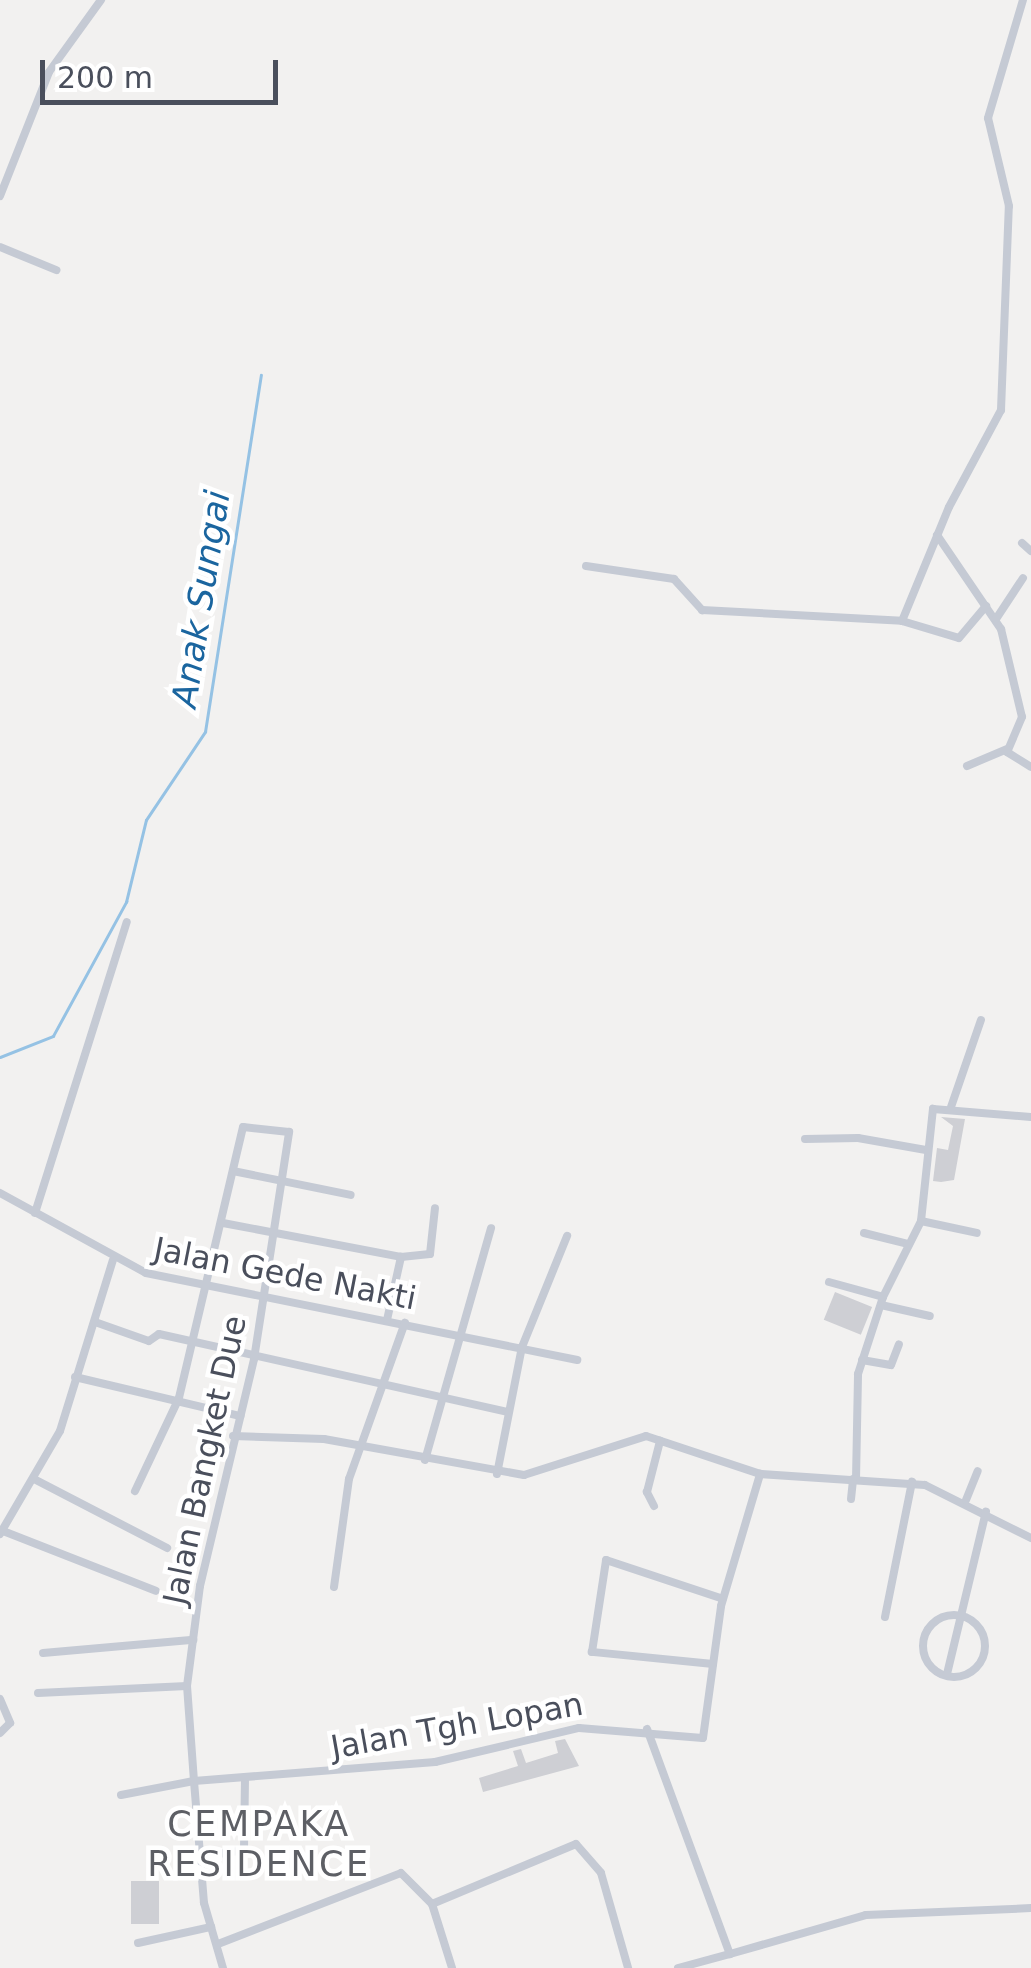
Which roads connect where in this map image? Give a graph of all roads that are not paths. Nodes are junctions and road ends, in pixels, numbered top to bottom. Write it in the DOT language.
graph roads {
  1 [pos="101,0"];
  2 [pos="1023,0"];
  3 [pos="0,196"];
  4 [pos="0,247"];
  5 [pos="56,270"];
  6 [pos="937,536"];
  7 [pos="1022,543"];
  8 [pos="1031,551"];
  9 [pos="586,566"];
  10 [pos="1023,578"];
  11 [pos="986,606"];
  12 [pos="996,619"];
  13 [pos="902,621"];
  14 [pos="1031,700"];
  15 [pos="1020,712"];
  16 [pos="1007,749"];
  17 [pos="966,766"];
  18 [pos="1031,767"];
  19 [pos="127,922"];
  20 [pos="981,1020"];
  21 [pos="950,1107"];
  22 [pos="1031,1117"];
  23 [pos="805,1139"];
  24 [pos="926,1150"];
  25 [pos="233,1170"];
  26 [pos="287,1182"];
  27 [pos="0,1193"];
  28 [pos="350,1194"];
  29 [pos="435,1208"];
  30 [pos="35,1213"];
  31 [pos="921,1221"];
  32 [pos="222,1222"];
  33 [pos="491,1228"];
  34 [pos="864,1233"];
  35 [pos="977,1233"];
  36 [pos="278,1234"];
  37 [pos="567,1236"];
  38 [pos="908,1244"];
  39 [pos="401,1258"];
  40 [pos="113,1260"];
  41 [pos="829,1282"];
  42 [pos="208,1287"];
  43 [pos="265,1298"];
  44 [pos="882,1301"];
  45 [pos="930,1316"];
  46 [pos="387,1320"];
  47 [pos="95,1322"];
  48 [pos="405,1323"];
  49 [pos="462,1335"];
  50 [pos="192,1343"];
  51 [pos="899,1344"];
  52 [pos="522,1347"];
  53 [pos="254,1359"];
  54 [pos="577,1360"];
  55 [pos="862,1360"];
  56 [pos="74,1377"];
  57 [pos="381,1386"];
  58 [pos="179,1398"];
  59 [pos="442,1398"];
  60 [pos="508,1412"];
  61 [pos="240,1416"];
  62 [pos="233,1436"];
  63 [pos="660,1440"];
  64 [pos="359,1445"];
  65 [pos="424,1460"];
  66 [pos="978,1472"];
  67 [pos="496,1474"];
  68 [pos="760,1474"];
  69 [pos="34,1479"];
  70 [pos="854,1479"];
  71 [pos="912,1482"];
  72 [pos="135,1491"];
  73 [pos="851,1499"];
  74 [pos="966,1500"];
  75 [pos="654,1506"];
  76 [pos="986,1512"];
  77 [pos="1,1532"];
  78 [pos="1031,1538"];
  79 [pos="167,1548"];
  80 [pos="334,1587"];
  81 [pos="156,1591"];
  82 [pos="723,1599"];
  83 [pos="885,1617"];
  84 [pos="958,1618"];
  85 [pos="193,1640"];
  86 [pos="43,1653"];
  87 [pos="713,1664"];
  88 [pos="947,1674"];
  89 [pos="187,1686"];
  90 [pos="38,1693"];
  91 [pos="0,1699"];
  92 [pos="647,1729"];
  93 [pos="0,1733"];
  94 [pos="245,1780"];
  95 [pos="194,1781"];
  96 [pos="121,1795"];
  97 [pos="199,1857"];
  98 [pos="432,1904"];
  99 [pos="1031,1908"];
  100 [pos="211,1928"];
  101 [pos="138,1944"];
  102 [pos="218,1944"];
  103 [pos="730,1954"];
  104 [pos="224,1968"];
  105 [pos="452,1968"];
  106 [pos="628,1968"];
  107 [pos="678,1968"];
  1 -- 3 [label="street"];
  2 -- 6 [label="street"];
  4 -- 5 [label="street"];
  6 -- 11 [label="street"];
  6 -- 13 [label="street"];
  7 -- 8 [label="street"];
  9 -- 13 [label="street"];
  10 -- 12 [label="street"];
  11 -- 12 [label="street"];
  11 -- 13 [label="street"];
  12 -- 15 [label="street"];
  14 -- 15 [label="street"];
  15 -- 16 [label="street"];
  16 -- 17 [label="street"];
  16 -- 18 [label="street"];
  19 -- 30 [label="street"];
  20 -- 21 [label="street"];
  21 -- 22 [label="street"];
  21 -- 24 [label="street"];
  23 -- 24 [label="street"];
  24 -- 31 [label="street"];
  25 -- 26 [label="street"];
  25 -- 26 [label="street, Jalan Bangket Due"];
  25 -- 32 [label="street"];
  26 -- 28 [label="street"];
  26 -- 36 [label="street, Jalan Bangket Due"];
  27 -- 30 [label="street, Jalan Gede Nakti"];
  29 -- 39 [label="street"];
  30 -- 40 [label="street, Jalan Gede Nakti"];
  31 -- 35 [label="street"];
  31 -- 38 [label="street"];
  32 -- 36 [label="street"];
  32 -- 42 [label="street"];
  33 -- 49 [label="street"];
  34 -- 38 [label="street"];
  36 -- 39 [label="street"];
  36 -- 43 [label="street, Jalan Bangket Due"];
  37 -- 52 [label="street"];
  38 -- 44 [label="street"];
  39 -- 46 [label="street"];
  40 -- 42 [label="street, Jalan Gede Nakti"];
  40 -- 47 [label="street"];
  41 -- 44 [label="street"];
  42 -- 43 [label="street, Jalan Gede Nakti"];
  42 -- 50 [label="street"];
  43 -- 46 [label="street, Jalan Gede Nakti"];
  43 -- 53 [label="street, Jalan Bangket Due"];
  44 -- 45 [label="street"];
  44 -- 55 [label="street"];
  46 -- 48 [label="street, Jalan Gede Nakti"];
  47 -- 50 [label="street"];
  47 -- 56 [label="street"];
  48 -- 49 [label="street, Jalan Gede Nakti"];
  48 -- 57 [label="street"];
  49 -- 52 [label="street, Jalan Gede Nakti"];
  49 -- 59 [label="street"];
  50 -- 53 [label="street"];
  50 -- 58 [label="street"];
  51 -- 55 [label="street"];
  52 -- 54 [label="street, Jalan Gede Nakti"];
  52 -- 60 [label="street"];
  53 -- 57 [label="street"];
  53 -- 61 [label="street, Jalan Bangket Due"];
  55 -- 70 [label="street"];
  56 -- 58 [label="street"];
  56 -- 69 [label="street"];
  57 -- 59 [label="street"];
  57 -- 64 [label="street"];
  58 -- 61 [label="street"];
  58 -- 72 [label="street"];
  59 -- 60 [label="street"];
  59 -- 65 [label="street"];
  60 -- 67 [label="street"];
  61 -- 62 [label="street, Jalan Bangket Due"];
  62 -- 64 [label="street"];
  62 -- 85 [label="street, Jalan Bangket Due"];
  63 -- 67 [label="street"];
  63 -- 68 [label="street"];
  63 -- 75 [label="street"];
  64 -- 65 [label="street"];
  64 -- 80 [label="street"];
  65 -- 67 [label="street"];
  66 -- 74 [label="street"];
  68 -- 70 [label="street"];
  68 -- 82 [label="street, Jalan Tgh Lopan"];
  69 -- 77 [label="street"];
  69 -- 79 [label="street"];
  70 -- 71 [label="street"];
  70 -- 73 [label="street"];
  71 -- 74 [label="street"];
  71 -- 83 [label="street"];
  74 -- 76 [label="street"];
  76 -- 78 [label="street"];
  76 -- 84 [label="street"];
  77 -- 81 [label="street"];
  82 -- 87 [label="street, Jalan Tgh Lopan"];
  82 -- 87 [label="street"];
  84 -- 88 [label="street"];
  84 -- 88 [label="street"];
  84 -- 88 [label="street"];
  85 -- 86 [label="street"];
  85 -- 89 [label="street, Jalan Bangket Due"];
  87 -- 92 [label="street, Jalan Tgh Lopan"];
  89 -- 90 [label="street"];
  89 -- 95 [label="street, Jalan Bangket Due"];
  91 -- 93 [label="street"];
  92 -- 94 [label="street, Jalan Tgh Lopan"];
  92 -- 103 [label="street"];
  94 -- 95 [label="street, Jalan Tgh Lopan"];
  94 -- 97 [label="street"];
  95 -- 96 [label="street, Jalan Tgh Lopan"];
  95 -- 97 [label="street"];
  97 -- 100 [label="street"];
  98 -- 102 [label="street"];
  98 -- 105 [label="street"];
  98 -- 106 [label="street"];
  99 -- 103 [label="street"];
  100 -- 101 [label="street"];
  100 -- 102 [label="street"];
  102 -- 104 [label="street"];
  103 -- 107 [label="street"];
}
